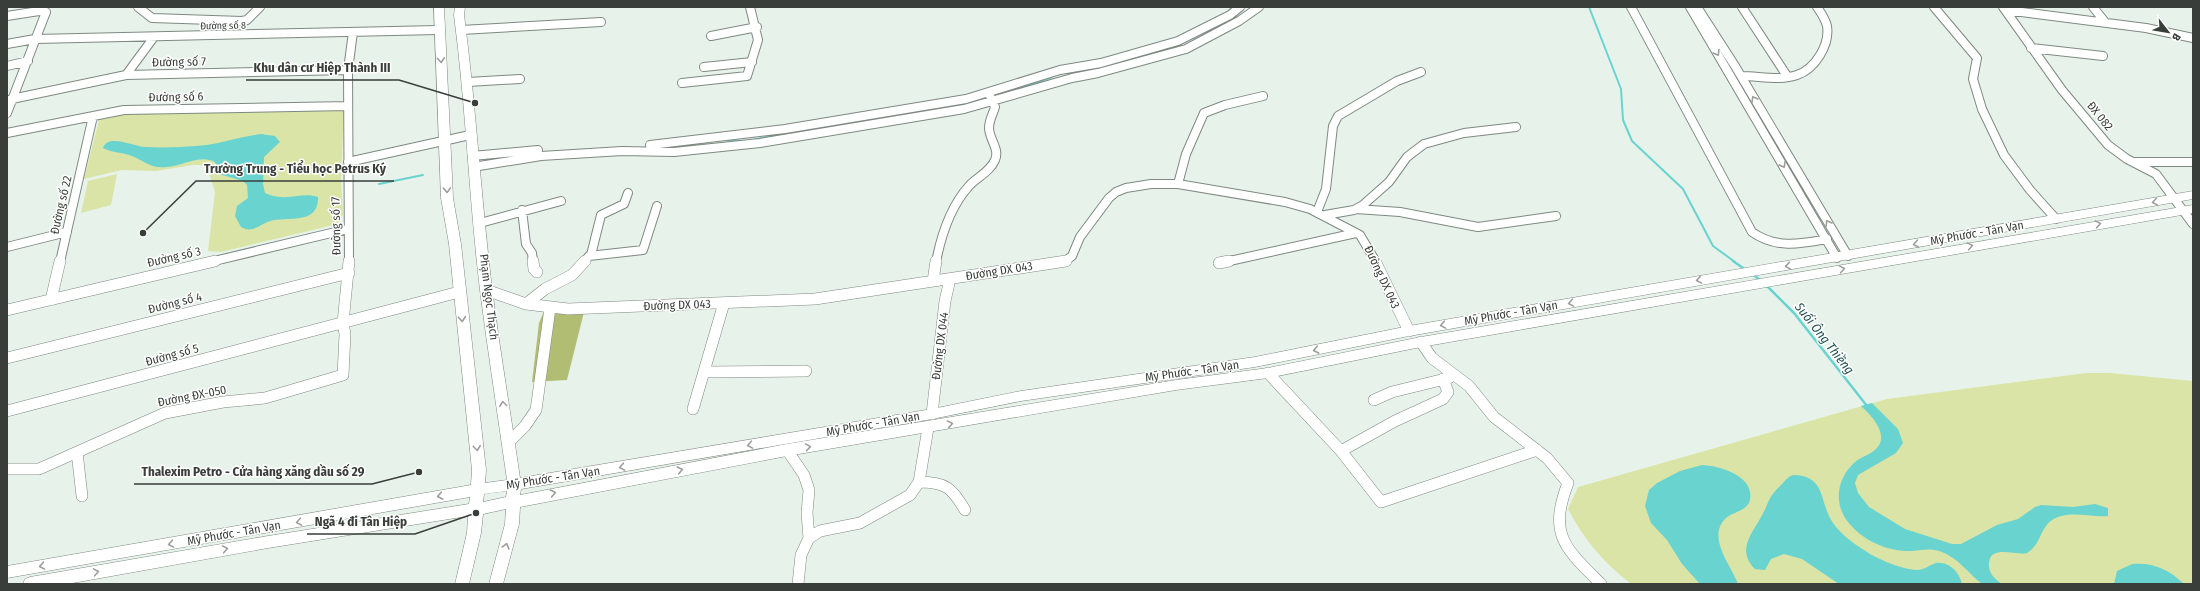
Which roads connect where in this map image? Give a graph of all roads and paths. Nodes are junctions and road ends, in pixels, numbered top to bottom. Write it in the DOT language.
graph roads {
  1 [pos="138,7"];
  2 [pos="260,7"];
  3 [pos="439,7"];
  4 [pos="460,7"];
  5 [pos="750,7"];
  6 [pos="1240,7"];
  7 [pos="1260,7"];
  8 [pos="1632,7"];
  9 [pos="1690,7"];
  10 [pos="1698,7"];
  11 [pos="1742,7"];
  12 [pos="1816,7"];
  13 [pos="1934,7"];
  14 [pos="2094,7"];
  15 [pos="2005,8"];
  16 [pos="7,16"];
  17 [pos="601,22"];
  18 [pos="2105,22"];
  19 [pos="756,27"];
  20 [pos="439,30"];
  21 [pos="461,30"];
  22 [pos="352,32"];
  23 [pos="712,36"];
  24 [pos="154,37"];
  25 [pos="2193,38"];
  26 [pos="35,39"];
  27 [pos="7,44"];
  28 [pos="2031,48"];
  29 [pos="2103,56"];
  30 [pos="28,61"];
  31 [pos="752,62"];
  32 [pos="7,66"];
  33 [pos="704,67"];
  34 [pos="348,70"];
  35 [pos="1421,72"];
  36 [pos="126,76"];
  37 [pos="1742,76"];
  38 [pos="1788,76"];
  39 [pos="520,79"];
  40 [pos="468,82"];
  41 [pos="682,83"];
  42 [pos="988,93"];
  43 [pos="1264,96"];
  44 [pos="10,100"];
  45 [pos="993,102"];
  46 [pos="348,106"];
  47 [pos="7,113"];
  48 [pos="93,116"];
  49 [pos="1759,116"];
  50 [pos="1516,127"];
  51 [pos="470,132"];
  52 [pos="7,133"];
  53 [pos="444,138"];
  54 [pos="348,160"];
  55 [pos="472,161"];
  56 [pos="2134,162"];
  57 [pos="2193,162"];
  58 [pos="1178,184"];
  59 [pos="628,193"];
  60 [pos="2193,196"];
  61 [pos="2176,198"];
  62 [pos="561,201"];
  63 [pos="657,206"];
  64 [pos="1356,209"];
  65 [pos="522,210"];
  66 [pos="2188,210"];
  67 [pos="1321,214"];
  68 [pos="1556,216"];
  69 [pos="2056,219"];
  70 [pos="480,222"];
  71 [pos="2193,224"];
  72 [pos="348,229"];
  73 [pos="67,232"];
  74 [pos="1356,232"];
  75 [pos="1827,240"];
  76 [pos="7,246"];
  77 [pos="591,255"];
  78 [pos="1842,257"];
  79 [pos="1220,262"];
  80 [pos="537,272"];
  81 [pos="349,273"];
  82 [pos="950,279"];
  83 [pos="933,281"];
  84 [pos="486,290"];
  85 [pos="459,292"];
  86 [pos="51,300"];
  87 [pos="724,303"];
  88 [pos="526,304"];
  89 [pos="550,308"];
  90 [pos="7,310"];
  91 [pos="343,323"];
  92 [pos="1409,331"];
  93 [pos="1421,342"];
  94 [pos="7,358"];
  95 [pos="806,371"];
  96 [pos="705,372"];
  97 [pos="1268,373"];
  98 [pos="343,375"];
  99 [pos="1457,376"];
  100 [pos="1443,379"];
  101 [pos="1374,400"];
  102 [pos="693,410"];
  103 [pos="7,411"];
  104 [pos="932,414"];
  105 [pos="928,428"];
  106 [pos="509,442"];
  107 [pos="787,450"];
  108 [pos="1537,450"];
  109 [pos="1341,451"];
  110 [pos="77,452"];
  111 [pos="7,469"];
  112 [pos="919,482"];
  113 [pos="514,484"];
  114 [pos="479,489"];
  115 [pos="82,496"];
  116 [pos="514,500"];
  117 [pos="476,509"];
  118 [pos="965,510"];
  119 [pos="809,538"];
  120 [pos="7,572"];
  121 [pos="30,584"];
  122 [pos="462,584"];
  123 [pos="496,584"];
  124 [pos="798,584"];
  125 [pos="1601,584"];
  1 -- 2 [label="street"];
  3 -- 20 [label="main road"];
  4 -- 21 [label="main road, Phạm Ngọc Thạch"];
  5 -- 19 [label="street"];
  6 -- 42 [label="street"];
  7 -- 45 [label="street"];
  8 -- 75 [label="street"];
  9 -- 49 [label="street, one-way"];
  10 -- 37 [label="street"];
  11 -- 38 [label="street"];
  12 -- 38 [label="street"];
  13 -- 69 [label="street"];
  14 -- 18 [label="street"];
  15 -- 18 [label="street"];
  15 -- 28 [label="street, ĐX 082"];
  16 -- 26 [label="street"];
  17 -- 21 [label="street"];
  18 -- 25 [label="street"];
  19 -- 23 [label="street"];
  19 -- 31 [label="street"];
  20 -- 22 [label="street, Đường số 8"];
  20 -- 53 [label="main road, one-way"];
  21 -- 40 [label="main road, Phạm Ngọc Thạch"];
  22 -- 24 [label="street, Đường số 8"];
  22 -- 34 [label="street, Đường số 17"];
  24 -- 26 [label="street, Đường số 8"];
  24 -- 36 [label="street"];
  26 -- 27 [label="street, Đường số 8"];
  26 -- 30 [label="street"];
  28 -- 29 [label="street"];
  28 -- 56 [label="street, ĐX 082"];
  30 -- 32 [label="street"];
  30 -- 44 [label="street"];
  31 -- 33 [label="street"];
  31 -- 41 [label="street"];
  34 -- 36 [label="street, Đường số 7"];
  34 -- 46 [label="street, Đường số 17"];
  35 -- 67 [label="street"];
  36 -- 44 [label="street, Đường số 7"];
  37 -- 38 [label="street"];
  49 -- 37 [label="street, one-way"];
  39 -- 40 [label="street"];
  40 -- 51 [label="main road, Phạm Ngọc Thạch"];
  42 -- 45 [label="street"];
  42 -- 55 [label="street"];
  43 -- 58 [label="street"];
  44 -- 47 [label="street"];
  45 -- 55 [label="street"];
  45 -- 83 [label="street"];
  46 -- 48 [label="street, Đường số 6"];
  46 -- 54 [label="street, Đường số 17"];
  48 -- 52 [label="street, Đường số 6"];
  48 -- 73 [label="street, Đường số 22"];
  49 -- 75 [label="street, one-way"];
  78 -- 49 [label="street, one-way"];
  50 -- 64 [label="street"];
  51 -- 53 [label="street"];
  51 -- 55 [label="main road, Phạm Ngọc Thạch"];
  53 -- 54 [label="street"];
  53 -- 85 [label="main road, one-way"];
  54 -- 72 [label="street, Đường số 17"];
  55 -- 70 [label="main road, Phạm Ngọc Thạch"];
  56 -- 57 [label="street"];
  56 -- 61 [label="street, ĐX 082"];
  58 -- 67 [label="street, Đường DX 043"];
  58 -- 82 [label="street, Đường DX 043"];
  59 -- 77 [label="street"];
  60 -- 61 [label="main road, Mỹ Phước - Tân Vạn"];
  61 -- 66 [label="street, ĐX 082"];
  61 -- 69 [label="main road, Mỹ Phước - Tân Vạn, one-way"];
  62 -- 65 [label="street"];
  63 -- 77 [label="street"];
  64 -- 67 [label="street"];
  64 -- 68 [label="street"];
  65 -- 70 [label="street"];
  65 -- 80 [label="street"];
  66 -- 71 [label="street, ĐX 082"];
  93 -- 66 [label="main road, Mỹ Phước - Tân Vạn, one-way"];
  67 -- 74 [label="street, Đường DX 043"];
  69 -- 78 [label="main road, Mỹ Phước - Tân Vạn, one-way"];
  70 -- 84 [label="main road, Phạm Ngọc Thạch"];
  72 -- 81 [label="street, Đường số 17"];
  72 -- 86 [label="street, Đường số 3"];
  73 -- 76 [label="street"];
  73 -- 86 [label="street, Đường số 22"];
  74 -- 79 [label="street"];
  74 -- 92 [label="street, Đường DX 043"];
  75 -- 78 [label="street"];
  77 -- 88 [label="street"];
  78 -- 92 [label="main road, Mỹ Phước - Tân Vạn, one-way"];
  81 -- 91 [label="street, Đường số 17"];
  81 -- 94 [label="street, Đường số 4"];
  82 -- 83 [label="street, Đường DX 043"];
  82 -- 104 [label="street, Đường DX 044"];
  83 -- 87 [label="street, Đường DX 043"];
  84 -- 88 [label="street, Đường DX 043"];
  106 -- 84 [label="main road, Phạm Ngọc Thạch, one-way"];
  85 -- 91 [label="street, Đường số 5"];
  85 -- 114 [label="main road, one-way"];
  86 -- 90 [label="street, Đường số 3"];
  87 -- 89 [label="street, Đường DX 043"];
  87 -- 96 [label="street"];
  88 -- 89 [label="street, Đường DX 043"];
  89 -- 106 [label="street"];
  91 -- 98 [label="street, Đường số 17"];
  91 -- 103 [label="street, Đường số 5"];
  92 -- 104 [label="main road, Mỹ Phước - Tân Vạn, one-way"];
  93 -- 97 [label="main road, Mỹ Phước - Tân Vạn"];
  93 -- 99 [label="street"];
  95 -- 96 [label="street"];
  96 -- 102 [label="street"];
  105 -- 97 [label="main road, Mỹ Phước - Tân Vạn, one-way"];
  97 -- 109 [label="street"];
  98 -- 110 [label="street, Đường ĐX-050"];
  99 -- 100 [label="street"];
  99 -- 108 [label="street"];
  100 -- 101 [label="street"];
  100 -- 109 [label="street"];
  104 -- 113 [label="main road, Mỹ Phước - Tân Vạn, one-way"];
  107 -- 105 [label="main road, Mỹ Phước - Tân Vạn, one-way"];
  105 -- 112 [label="street"];
  106 -- 113 [label="main road, Phạm Ngọc Thạch"];
  116 -- 107 [label="main road, Mỹ Phước - Tân Vạn, one-way"];
  107 -- 119 [label="street"];
  108 -- 109 [label="street"];
  108 -- 125 [label="street"];
  110 -- 111 [label="street, Đường ĐX-050"];
  110 -- 115 [label="street"];
  112 -- 118 [label="street"];
  112 -- 119 [label="street"];
  113 -- 114 [label="main road, Mỹ Phước - Tân Vạn"];
  113 -- 116 [label="main road, Phạm Ngọc Thạch"];
  114 -- 117 [label="main road"];
  114 -- 120 [label="main road, Mỹ Phước - Tân Vạn, one-way"];
  116 -- 117 [label="main road, Mỹ Phước - Tân Vạn"];
  123 -- 116 [label="main road, Phạm Ngọc Thạch, one-way"];
  121 -- 117 [label="main road, Mỹ Phước - Tân Vạn, one-way"];
  117 -- 122 [label="main road"];
  119 -- 124 [label="street"];
}
